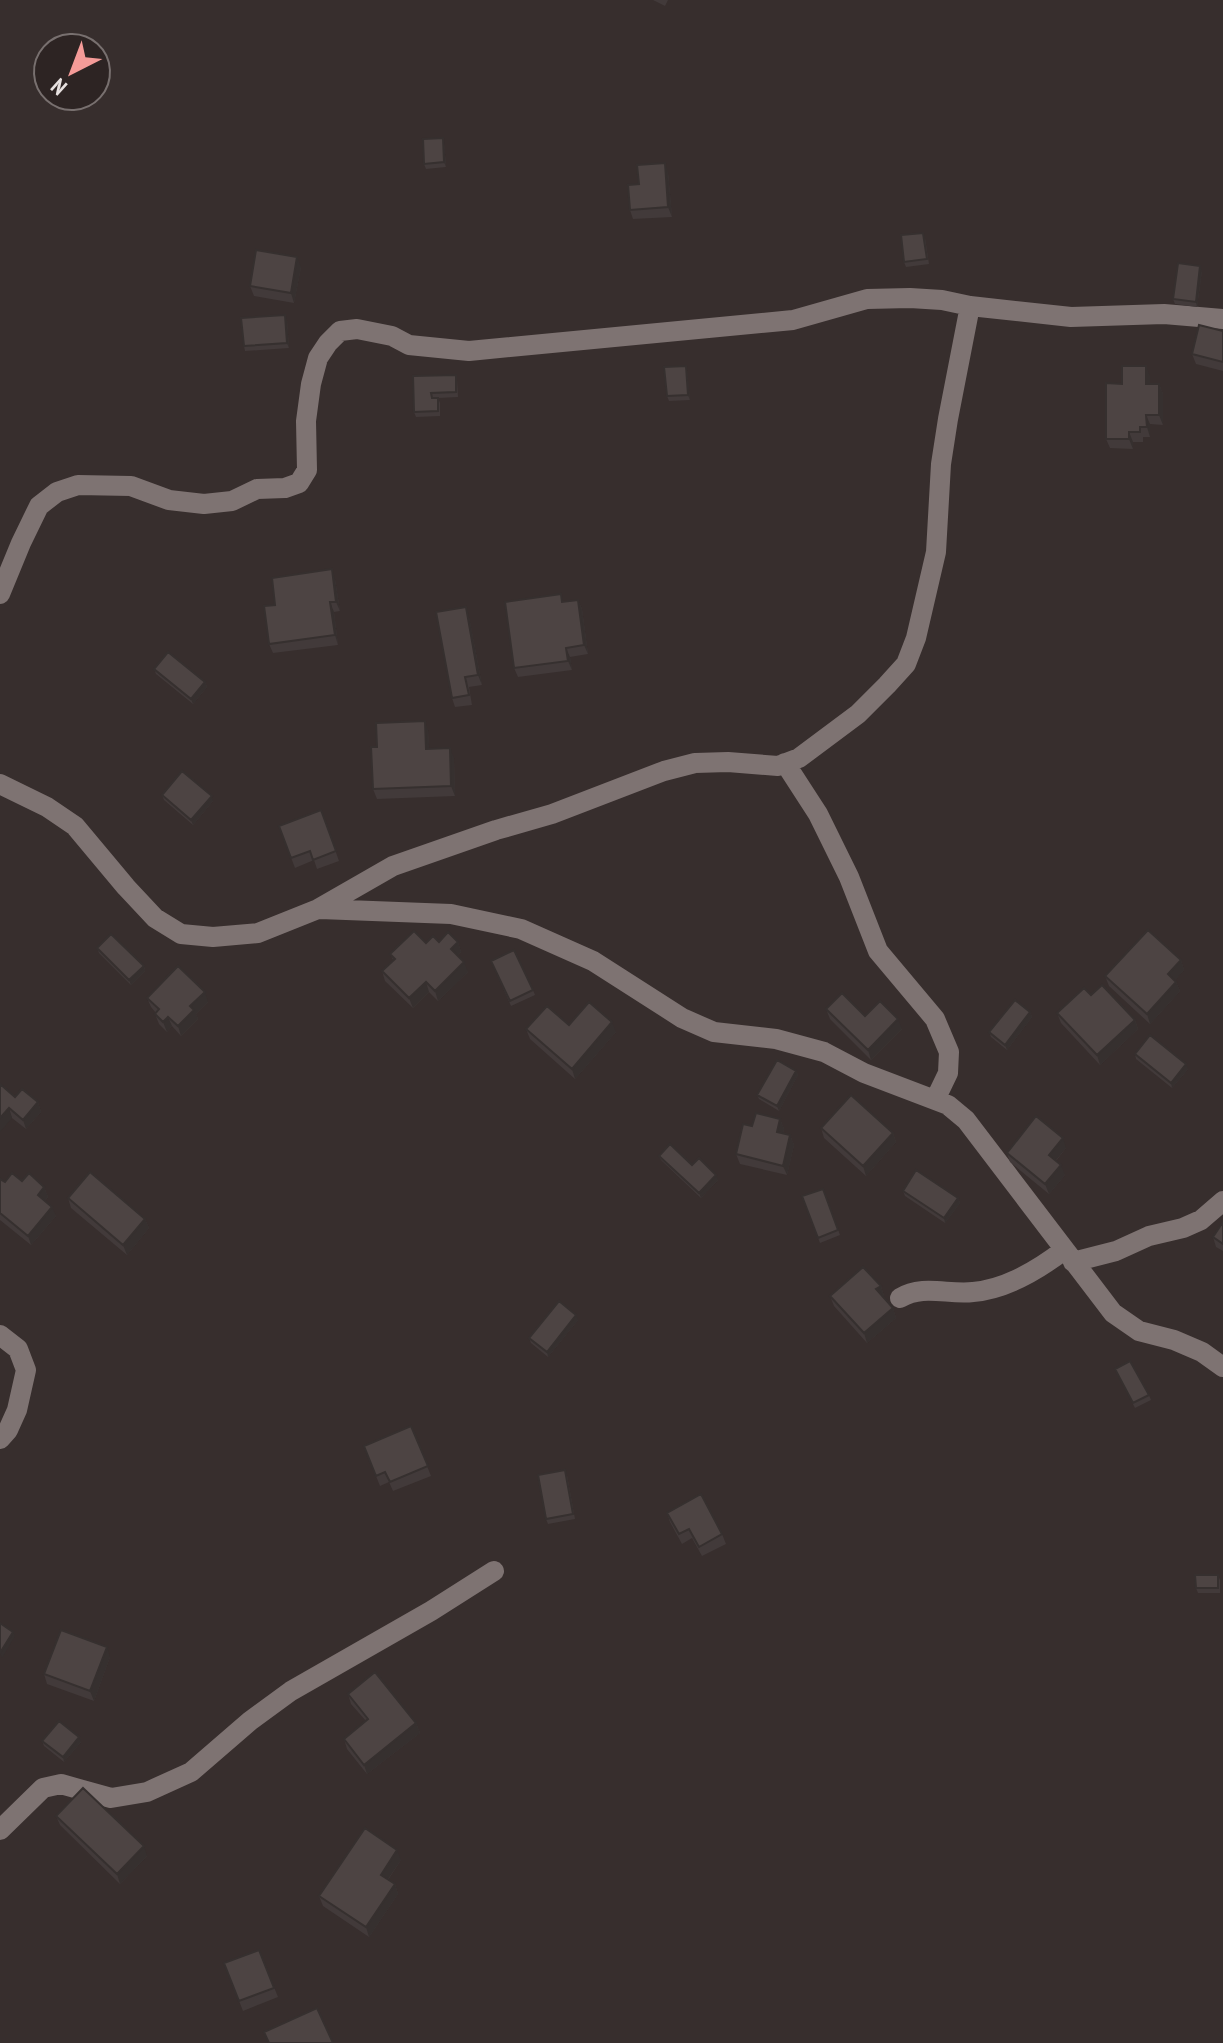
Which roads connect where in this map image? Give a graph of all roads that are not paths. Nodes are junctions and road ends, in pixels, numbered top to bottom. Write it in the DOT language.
graph roads {
  1 [pos="970,306"];
  2 [pos="1223,319"];
  3 [pos="0,594"];
  4 [pos="785,763"];
  5 [pos="0,784"];
  6 [pos="318,909"];
  7 [pos="935,1100"];
  8 [pos="1223,1201"];
  9 [pos="1068,1256"];
  10 [pos="900,1298"];
  11 [pos="0,1335"];
  12 [pos="1223,1367"];
  13 [pos="0,1439"];
  14 [pos="494,1571"];
  15 [pos="0,1830"];
  1 -- 2 [label="street"];
  1 -- 3 [label="street"];
  1 -- 4 [label="street"];
  4 -- 6 [label="street"];
  4 -- 7 [label="street"];
  5 -- 6 [label="street"];
  6 -- 7 [label="street"];
  7 -- 9 [label="street"];
  8 -- 9 [label="street"];
  9 -- 10 [label="street"];
  9 -- 12 [label="street"];
  11 -- 13 [label="street"];
  14 -- 15 [label="street"];
}
